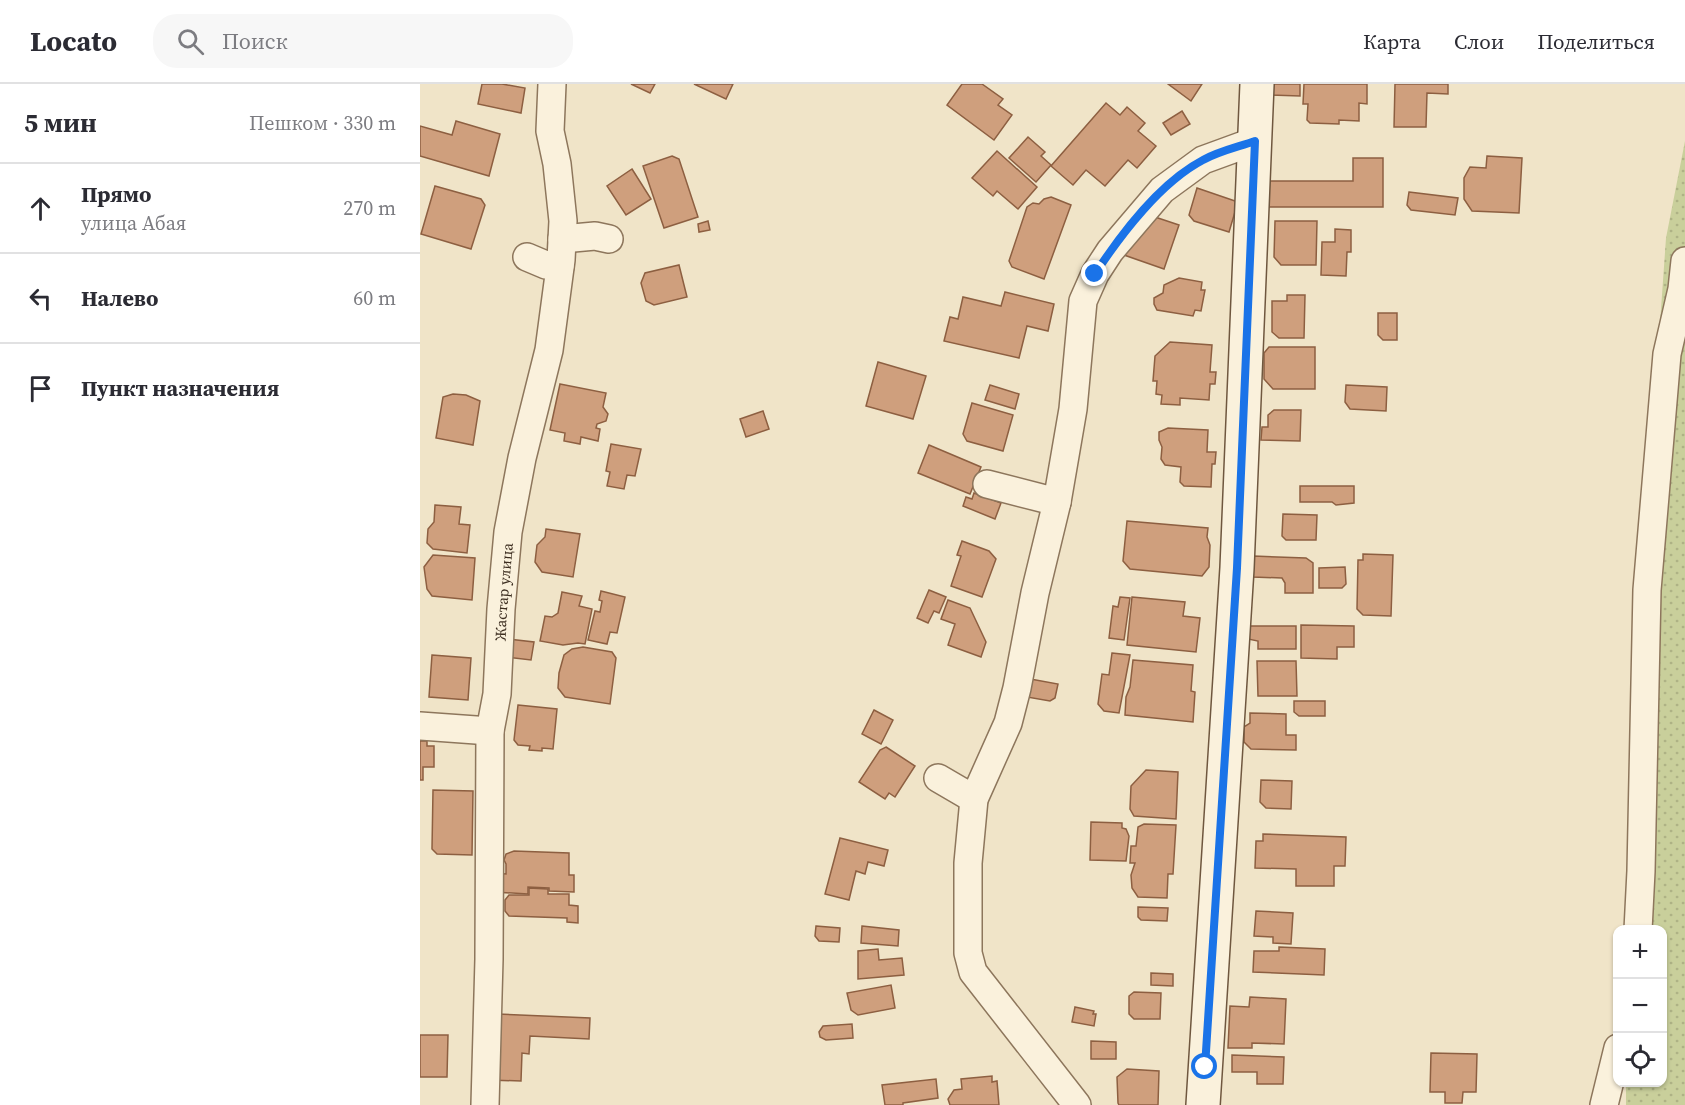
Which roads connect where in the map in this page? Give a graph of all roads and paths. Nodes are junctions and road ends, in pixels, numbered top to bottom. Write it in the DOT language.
graph roads {
  1 [pos="552,84"];
  2 [pos="1257,84"];
  3 [pos="1255,141"];
  4 [pos="562,239"];
  5 [pos="609,239"];
  6 [pos="527,257"];
  7 [pos="1685,261"];
  8 [pos="560,266"];
  9 [pos="987,484"];
  10 [pos="1057,502"];
  11 [pos="420,726"];
  12 [pos="490,731"];
  13 [pos="938,778"];
  14 [pos="974,799"];
  15 [pos="1638,925"];
  16 [pos="1613,1066"];
  17 [pos="485,1105"];
  18 [pos="1077,1105"];
  19 [pos="1203,1105"];
  20 [pos="1604,1105"];
  1 -- 4 [label="street, Жастар улица"];
  2 -- 3 [label="main road"];
  3 -- 10 [label="street"];
  3 -- 19 [label="main road"];
  4 -- 5 [label="street"];
  4 -- 8 [label="street, Жастар улица"];
  6 -- 8 [label="street"];
  7 -- 15 [label="street"];
  8 -- 12 [label="street, Жастар улица"];
  9 -- 10 [label="street"];
  10 -- 14 [label="street"];
  11 -- 12 [label="street"];
  12 -- 17 [label="street, Жастар улица"];
  13 -- 14 [label="street"];
  14 -- 18 [label="street"];
  16 -- 20 [label="street"];
}
